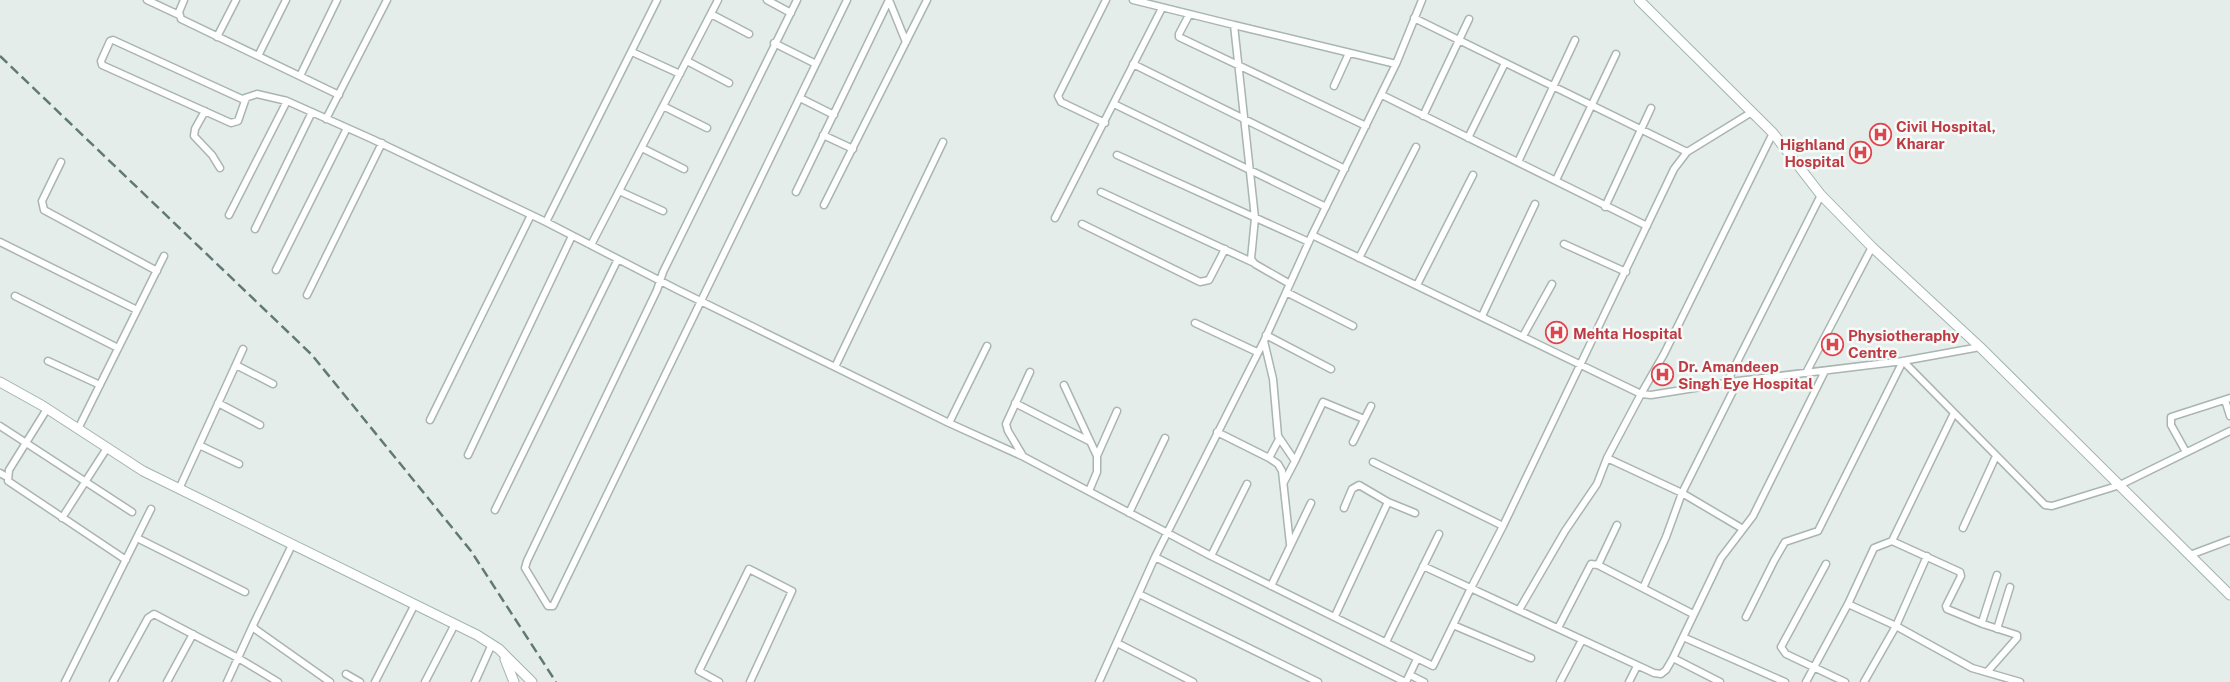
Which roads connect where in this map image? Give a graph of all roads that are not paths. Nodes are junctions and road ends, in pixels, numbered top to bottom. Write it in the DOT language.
graph roads {
  1 [pos="147,0"];
  2 [pos="184,0"];
  3 [pos="236,0"];
  4 [pos="286,0"];
  5 [pos="336,0"];
  6 [pos="387,0"];
  7 [pos="657,0"];
  8 [pos="718,0"];
  9 [pos="767,0"];
  10 [pos="797,0"];
  11 [pos="847,0"];
  12 [pos="889,0"];
  13 [pos="927,0"];
  14 [pos="1106,0"];
  15 [pos="1132,0"];
  16 [pos="1422,0"];
  17 [pos="1638,0"];
  18 [pos="1162,8"];
  19 [pos="791,13"];
  20 [pos="711,14"];
  21 [pos="1189,14"];
  22 [pos="179,15"];
  23 [pos="1414,18"];
  24 [pos="1469,19"];
  25 [pos="1234,25"];
  26 [pos="749,34"];
  27 [pos="217,37"];
  28 [pos="1575,40"];
  29 [pos="1459,41"];
  30 [pos="906,42"];
  31 [pos="774,43"];
  32 [pos="632,52"];
  33 [pos="1349,53"];
  34 [pos="1616,54"];
  35 [pos="258,56"];
  36 [pos="687,61"];
  37 [pos="1505,63"];
  38 [pos="816,64"];
  39 [pos="1133,64"];
  40 [pos="1237,64"];
  41 [pos="1396,64"];
  42 [pos="680,74"];
  43 [pos="300,76"];
  44 [pos="729,83"];
  45 [pos="1334,86"];
  46 [pos="1554,86"];
  47 [pos="339,95"];
  48 [pos="1382,95"];
  49 [pos="246,98"];
  50 [pos="800,98"];
  51 [pos="288,101"];
  52 [pos="1114,104"];
  53 [pos="663,106"];
  54 [pos="1592,106"];
  55 [pos="1651,108"];
  56 [pos="205,111"];
  57 [pos="312,112"];
  58 [pos="1752,112"];
  59 [pos="834,115"];
  60 [pos="1423,116"];
  61 [pos="326,119"];
  62 [pos="1243,119"];
  63 [pos="1105,123"];
  64 [pos="1366,126"];
  65 [pos="347,128"];
  66 [pos="708,128"];
  67 [pos="1641,132"];
  68 [pos="1773,132"];
  69 [pos="824,135"];
  70 [pos="1468,138"];
  71 [pos="943,142"];
  72 [pos="382,143"];
  73 [pos="1416,147"];
  74 [pos="642,148"];
  75 [pos="853,149"];
  76 [pos="1687,152"];
  77 [pos="1117,154"];
  78 [pos="61,162"];
  79 [pos="1518,162"];
  80 [pos="220,168"];
  81 [pos="684,169"];
  82 [pos="1345,169"];
  83 [pos="1249,170"];
  84 [pos="1473,175"];
  85 [pos="1556,180"];
  86 [pos="619,191"];
  87 [pos="796,192"];
  88 [pos="1101,192"];
  89 [pos="1821,195"];
  90 [pos="1535,204"];
  91 [pos="824,205"];
  92 [pos="1605,207"];
  93 [pos="1326,208"];
  94 [pos="663,211"];
  95 [pos="229,215"];
  96 [pos="531,215"];
  97 [pos="1055,218"];
  98 [pos="1255,218"];
  99 [pos="546,222"];
  100 [pos="1082,224"];
  101 [pos="1648,226"];
  102 [pos="255,229"];
  103 [pos="572,236"];
  104 [pos="1312,236"];
  105 [pos="0,242"];
  106 [pos="1309,242"];
  107 [pos="1564,244"];
  108 [pos="591,245"];
  109 [pos="1872,247"];
  110 [pos="1225,249"];
  111 [pos="164,256"];
  112 [pos="1358,258"];
  113 [pos="618,259"];
  114 [pos="1252,262"];
  115 [pos="276,270"];
  116 [pos="157,271"];
  117 [pos="1626,272"];
  118 [pos="660,280"];
  119 [pos="1290,284"];
  120 [pos="1552,284"];
  121 [pos="1417,285"];
  122 [pos="1286,292"];
  123 [pos="307,295"];
  124 [pos="15,296"];
  125 [pos="700,300"];
  126 [pos="137,310"];
  127 [pos="1482,316"];
  128 [pos="1195,323"];
  129 [pos="1352,326"];
  130 [pos="1523,336"];
  131 [pos="1265,338"];
  132 [pos="987,346"];
  133 [pos="1980,347"];
  134 [pos="118,348"];
  135 [pos="243,349"];
  136 [pos="1258,352"];
  137 [pos="48,360"];
  138 [pos="1903,361"];
  139 [pos="1582,364"];
  140 [pos="236,365"];
  141 [pos="836,367"];
  142 [pos="1331,369"];
  143 [pos="1825,371"];
  144 [pos="1030,372"];
  145 [pos="1806,373"];
  146 [pos="1738,381"];
  147 [pos="0,382"];
  148 [pos="273,384"];
  149 [pos="1726,384"];
  150 [pos="100,385"];
  151 [pos="1064,385"];
  152 [pos="1641,394"];
  153 [pos="2228,399"];
  154 [pos="1015,403"];
  155 [pos="218,404"];
  156 [pos="1371,406"];
  157 [pos="47,409"];
  158 [pos="1117,411"];
  159 [pos="1954,413"];
  160 [pos="2230,416"];
  161 [pos="430,420"];
  162 [pos="1364,420"];
  163 [pos="949,423"];
  164 [pos="260,425"];
  165 [pos="0,426"];
  166 [pos="78,429"];
  167 [pos="2230,431"];
  168 [pos="1217,432"];
  169 [pos="1165,438"];
  170 [pos="1279,439"];
  171 [pos="1090,442"];
  172 [pos="1353,442"];
  173 [pos="25,444"];
  174 [pos="199,445"];
  175 [pos="107,448"];
  176 [pos="2186,452"];
  177 [pos="468,455"];
  178 [pos="1097,456"];
  179 [pos="1996,456"];
  180 [pos="1024,457"];
  181 [pos="1269,458"];
  182 [pos="1608,458"];
  183 [pos="1295,461"];
  184 [pos="1373,462"];
  185 [pos="239,464"];
  186 [pos="0,473"];
  187 [pos="6,477"];
  188 [pos="86,482"];
  189 [pos="1284,482"];
  190 [pos="1247,484"];
  191 [pos="2120,485"];
  192 [pos="179,489"];
  193 [pos="1089,491"];
  194 [pos="1682,493"];
  195 [pos="1388,502"];
  196 [pos="1311,503"];
  197 [pos="151,508"];
  198 [pos="1344,508"];
  199 [pos="495,510"];
  200 [pos="132,512"];
  201 [pos="1129,513"];
  202 [pos="1415,513"];
  203 [pos="62,518"];
  204 [pos="1617,525"];
  205 [pos="1503,526"];
  206 [pos="1963,528"];
  207 [pos="1743,529"];
  208 [pos="1167,533"];
  209 [pos="1439,534"];
  210 [pos="137,538"];
  211 [pos="1892,540"];
  212 [pos="2230,540"];
  213 [pos="1290,544"];
  214 [pos="292,545"];
  215 [pos="2190,555"];
  216 [pos="1211,556"];
  217 [pos="1927,556"];
  218 [pos="1155,557"];
  219 [pos="126,560"];
  220 [pos="1826,564"];
  221 [pos="1598,565"];
  222 [pos="1423,566"];
  223 [pos="1997,575"];
  224 [pos="1271,586"];
  225 [pos="2010,587"];
  226 [pos="1471,588"];
  227 [pos="1643,588"];
  228 [pos="245,592"];
  229 [pos="1139,594"];
  230 [pos="2230,595"];
  231 [pos="415,604"];
  232 [pos="1848,604"];
  233 [pos="1519,610"];
  234 [pos="1693,614"];
  235 [pos="1335,616"];
  236 [pos="1746,616"];
  237 [pos="455,624"];
  238 [pos="1983,624"];
  239 [pos="253,625"];
  240 [pos="1453,625"];
  241 [pos="1896,626"];
  242 [pos="1558,628"];
  243 [pos="1996,629"];
  244 [pos="193,634"];
  245 [pos="1683,637"];
  246 [pos="1582,640"];
  247 [pos="1386,642"];
  248 [pos="1117,643"];
  249 [pos="492,644"];
  250 [pos="504,656"];
  251 [pos="238,658"];
  252 [pos="1531,658"];
  253 [pos="1673,658"];
  254 [pos="1417,659"];
  255 [pos="1638,666"];
  256 [pos="1814,668"];
  257 [pos="1987,672"];
  258 [pos="346,674"];
  259 [pos="1410,675"];
  260 [pos="65,682"];
  261 [pos="113,682"];
  262 [pos="167,682"];
  263 [pos="227,682"];
  264 [pos="278,682"];
  265 [pos="330,682"];
  266 [pos="360,682"];
  267 [pos="375,682"];
  268 [pos="425,682"];
  269 [pos="474,682"];
  270 [pos="514,682"];
  271 [pos="532,682"];
  272 [pos="720,682"];
  273 [pos="750,682"];
  274 [pos="1099,682"];
  275 [pos="1194,682"];
  276 [pos="1318,682"];
  277 [pos="1406,682"];
  278 [pos="1424,682"];
  279 [pos="1560,682"];
  280 [pos="1629,682"];
  281 [pos="1720,682"];
  282 [pos="1785,682"];
  283 [pos="1806,682"];
  284 [pos="1845,682"];
  285 [pos="1864,682"];
  286 [pos="2017,682"];
  1 -- 22 [label="street"];
  2 -- 22 [label="street"];
  3 -- 27 [label="street"];
  4 -- 35 [label="street"];
  5 -- 43 [label="street"];
  6 -- 47 [label="street"];
  7 -- 32 [label="street"];
  8 -- 20 [label="street"];
  9 -- 19 [label="street"];
  10 -- 19 [label="street"];
  11 -- 38 [label="street"];
  12 -- 30 [label="street"];
  12 -- 59 [label="street"];
  13 -- 30 [label="street"];
  14 -- 63 [label="street"];
  15 -- 18 [label="street"];
  16 -- 23 [label="street"];
  17 -- 58 [label="street"];
  18 -- 21 [label="street"];
  18 -- 39 [label="street"];
  19 -- 31 [label="street"];
  20 -- 26 [label="street"];
  20 -- 36 [label="street"];
  21 -- 25 [label="street"];
  21 -- 40 [label="street"];
  22 -- 27 [label="street"];
  23 -- 29 [label="street"];
  23 -- 41 [label="street"];
  24 -- 29 [label="street"];
  25 -- 33 [label="street"];
  25 -- 40 [label="street"];
  27 -- 35 [label="street"];
  28 -- 46 [label="street"];
  29 -- 37 [label="street"];
  29 -- 60 [label="street"];
  30 -- 75 [label="street"];
  31 -- 38 [label="street"];
  31 -- 118 [label="street"];
  32 -- 42 [label="street"];
  32 -- 99 [label="street"];
  33 -- 41 [label="street"];
  33 -- 45 [label="street"];
  34 -- 54 [label="street"];
  35 -- 43 [label="street"];
  36 -- 42 [label="street"];
  36 -- 44 [label="street"];
  37 -- 46 [label="street"];
  37 -- 70 [label="street"];
  38 -- 50 [label="street"];
  39 -- 52 [label="street"];
  39 -- 62 [label="street"];
  40 -- 62 [label="street"];
  40 -- 64 [label="street"];
  41 -- 48 [label="street"];
  42 -- 53 [label="street"];
  43 -- 47 [label="street"];
  46 -- 54 [label="street"];
  46 -- 79 [label="street"];
  47 -- 61 [label="street"];
  48 -- 60 [label="street"];
  48 -- 64 [label="street"];
  49 -- 51 [label="street"];
  49 -- 56 [label="street"];
  49 -- 56 [label="street"];
  50 -- 59 [label="street"];
  50 -- 125 [label="street"];
  51 -- 57 [label="street"];
  51 -- 95 [label="street"];
  52 -- 63 [label="street"];
  52 -- 83 [label="street"];
  53 -- 66 [label="street"];
  53 -- 74 [label="street"];
  54 -- 67 [label="street"];
  54 -- 85 [label="street"];
  55 -- 67 [label="street"];
  56 -- 80 [label="street"];
  57 -- 61 [label="street"];
  57 -- 102 [label="street"];
  58 -- 68 [label="street"];
  58 -- 76 [label="street"];
  59 -- 69 [label="street"];
  60 -- 70 [label="street"];
  61 -- 65 [label="street"];
  62 -- 82 [label="street"];
  62 -- 83 [label="street"];
  63 -- 97 [label="street"];
  64 -- 82 [label="street"];
  65 -- 72 [label="street"];
  65 -- 115 [label="street"];
  67 -- 76 [label="street"];
  67 -- 92 [label="street"];
  68 -- 89 [label="street"];
  68 -- 152 [label="street"];
  69 -- 75 [label="street"];
  69 -- 87 [label="street"];
  70 -- 79 [label="street"];
  71 -- 141 [label="street"];
  72 -- 96 [label="street"];
  72 -- 123 [label="street"];
  73 -- 112 [label="street"];
  74 -- 81 [label="street"];
  74 -- 86 [label="street"];
  75 -- 91 [label="street"];
  76 -- 101 [label="street"];
  77 -- 98 [label="street"];
  78 -- 116 [label="street"];
  79 -- 85 [label="street"];
  82 -- 93 [label="street"];
  83 -- 93 [label="street"];
  83 -- 98 [label="street"];
  84 -- 121 [label="street"];
  85 -- 92 [label="street"];
  86 -- 94 [label="street"];
  86 -- 108 [label="street"];
  88 -- 110 [label="street"];
  89 -- 109 [label="street"];
  89 -- 149 [label="street"];
  90 -- 127 [label="street"];
  92 -- 101 [label="street"];
  93 -- 104 [label="street"];
  96 -- 99 [label="street"];
  96 -- 161 [label="street"];
  98 -- 106 [label="street"];
  98 -- 114 [label="street"];
  99 -- 103 [label="street"];
  100 -- 110 [label="street"];
  101 -- 117 [label="street"];
  103 -- 108 [label="street"];
  103 -- 177 [label="street"];
  104 -- 106 [label="street"];
  104 -- 112 [label="street"];
  105 -- 126 [label="street"];
  106 -- 119 [label="street"];
  107 -- 117 [label="street"];
  108 -- 113 [label="street"];
  109 -- 133 [label="street"];
  109 -- 145 [label="street"];
  110 -- 114 [label="street"];
  111 -- 116 [label="street"];
  112 -- 121 [label="street"];
  113 -- 118 [label="street"];
  113 -- 199 [label="street"];
  114 -- 119 [label="street"];
  116 -- 126 [label="street"];
  117 -- 139 [label="street"];
  118 -- 125 [label="street"];
  118 -- 125 [label="street"];
  119 -- 122 [label="street"];
  120 -- 130 [label="street"];
  121 -- 127 [label="street"];
  122 -- 129 [label="street"];
  122 -- 131 [label="street"];
  124 -- 134 [label="street"];
  125 -- 141 [label="street"];
  126 -- 134 [label="street"];
  127 -- 130 [label="street"];
  128 -- 136 [label="street"];
  130 -- 139 [label="street"];
  131 -- 136 [label="street"];
  131 -- 142 [label="street"];
  131 -- 170 [label="street"];
  132 -- 163 [label="street"];
  133 -- 138 [label="street"];
  133 -- 191 [label="street"];
  134 -- 150 [label="street"];
  135 -- 140 [label="street"];
  136 -- 168 [label="street"];
  137 -- 150 [label="street"];
  138 -- 143 [label="street"];
  138 -- 159 [label="street"];
  138 -- 236 [label="street"];
  139 -- 152 [label="street"];
  139 -- 205 [label="street"];
  140 -- 148 [label="street"];
  140 -- 155 [label="street"];
  141 -- 163 [label="street"];
  143 -- 145 [label="street"];
  143 -- 207 [label="street"];
  144 -- 154 [label="street"];
  145 -- 146 [label="street"];
  146 -- 149 [label="street"];
  146 -- 194 [label="street"];
  147 -- 157 [label="street"];
  149 -- 152 [label="street"];
  150 -- 166 [label="street"];
  151 -- 171 [label="street"];
  152 -- 182 [label="street"];
  153 -- 160 [label="street"];
  153 -- 176 [label="street"];
  154 -- 171 [label="street"];
  154 -- 180 [label="street"];
  155 -- 164 [label="street"];
  155 -- 174 [label="street"];
  156 -- 162 [label="street"];
  157 -- 166 [label="street"];
  157 -- 173 [label="street"];
  158 -- 178 [label="street"];
  159 -- 179 [label="street"];
  159 -- 211 [label="street"];
  162 -- 172 [label="street"];
  162 -- 183 [label="street"];
  163 -- 180 [label="street"];
  165 -- 173 [label="street"];
  166 -- 175 [label="street"];
  167 -- 176 [label="street"];
  168 -- 181 [label="street"];
  168 -- 208 [label="street"];
  169 -- 201 [label="street"];
  170 -- 181 [label="street"];
  170 -- 183 [label="street"];
  171 -- 178 [label="street"];
  173 -- 187 [label="street"];
  173 -- 188 [label="street"];
  174 -- 185 [label="street"];
  174 -- 192 [label="street"];
  175 -- 188 [label="street"];
  175 -- 192 [label="street"];
  176 -- 191 [label="street"];
  178 -- 193 [label="street"];
  179 -- 191 [label="street"];
  179 -- 206 [label="street"];
  180 -- 193 [label="street"];
  181 -- 189 [label="street"];
  182 -- 194 [label="street"];
  182 -- 233 [label="street"];
  183 -- 189 [label="street"];
  184 -- 205 [label="street"];
  186 -- 187 [label="street"];
  187 -- 203 [label="street"];
  188 -- 200 [label="street"];
  188 -- 203 [label="street"];
  189 -- 213 [label="street"];
  190 -- 216 [label="street"];
  191 -- 215 [label="street"];
  192 -- 214 [label="street"];
  193 -- 201 [label="street"];
  194 -- 207 [label="street"];
  194 -- 227 [label="street"];
  195 -- 198 [label="street"];
  195 -- 202 [label="street"];
  195 -- 235 [label="street"];
  196 -- 213 [label="street"];
  197 -- 210 [label="street"];
  201 -- 208 [label="street"];
  203 -- 219 [label="street"];
  204 -- 221 [label="street"];
  205 -- 226 [label="street"];
  207 -- 234 [label="street"];
  208 -- 216 [label="street"];
  208 -- 218 [label="street"];
  209 -- 222 [label="street"];
  210 -- 219 [label="street"];
  210 -- 228 [label="street"];
  211 -- 217 [label="street"];
  211 -- 232 [label="street"];
  212 -- 215 [label="street"];
  213 -- 224 [label="street"];
  214 -- 231 [label="street"];
  214 -- 239 [label="street"];
  215 -- 230 [label="street"];
  216 -- 224 [label="street"];
  217 -- 238 [label="street"];
  217 -- 241 [label="street"];
  218 -- 229 [label="street"];
  218 -- 277 [label="street"];
  219 -- 260 [label="street"];
  220 -- 256 [label="street"];
  221 -- 227 [label="street"];
  221 -- 242 [label="street"];
  222 -- 226 [label="street"];
  222 -- 247 [label="street"];
  223 -- 238 [label="street"];
  224 -- 235 [label="street"];
  225 -- 243 [label="street"];
  226 -- 233 [label="street"];
  226 -- 240 [label="street"];
  227 -- 234 [label="street"];
  229 -- 248 [label="street"];
  229 -- 276 [label="street"];
  231 -- 237 [label="street"];
  231 -- 267 [label="street"];
  232 -- 241 [label="street"];
  232 -- 256 [label="street"];
  233 -- 242 [label="street"];
  234 -- 245 [label="street"];
  235 -- 247 [label="street"];
  237 -- 249 [label="street"];
  237 -- 268 [label="street"];
  238 -- 243 [label="street"];
  239 -- 251 [label="street"];
  239 -- 265 [label="street"];
  240 -- 252 [label="street"];
  240 -- 254 [label="street"];
  241 -- 257 [label="street"];
  241 -- 285 [label="street"];
  242 -- 246 [label="street"];
  243 -- 257 [label="street"];
  244 -- 251 [label="street"];
  244 -- 261 [label="street"];
  244 -- 262 [label="street"];
  245 -- 253 [label="street"];
  245 -- 282 [label="street"];
  246 -- 255 [label="street"];
  246 -- 279 [label="street"];
  247 -- 254 [label="street"];
  248 -- 274 [label="street"];
  248 -- 275 [label="street"];
  249 -- 250 [label="street"];
  249 -- 269 [label="street"];
  250 -- 270 [label="street"];
  250 -- 271 [label="street"];
  251 -- 263 [label="street"];
  251 -- 264 [label="street"];
  253 -- 255 [label="street"];
  253 -- 281 [label="street"];
  254 -- 259 [label="street"];
  255 -- 280 [label="street"];
  256 -- 283 [label="street"];
  256 -- 284 [label="street"];
  257 -- 286 [label="street"];
  258 -- 266 [label="street"];
  259 -- 277 [label="street"];
  259 -- 278 [label="street"];
  272 -- 273 [label="street"];
}
